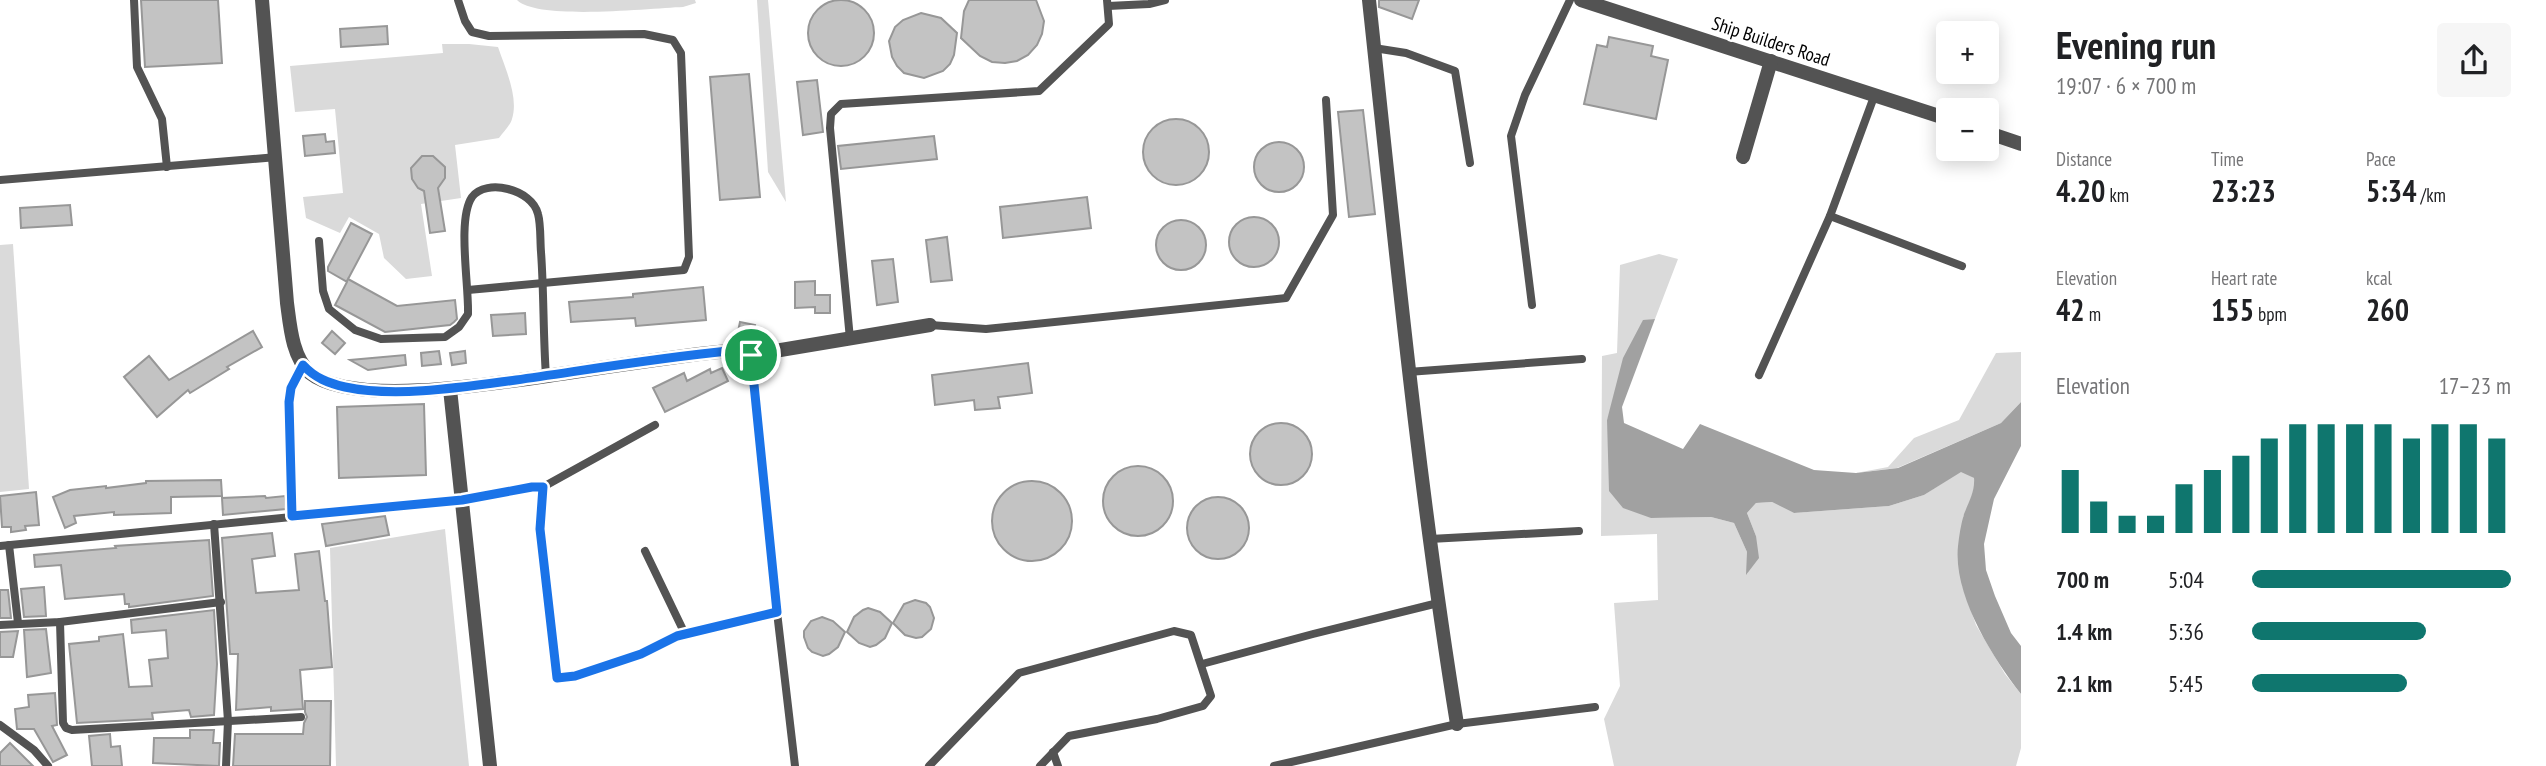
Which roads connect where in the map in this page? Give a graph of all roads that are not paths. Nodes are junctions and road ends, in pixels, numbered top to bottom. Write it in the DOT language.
graph roads {
  1 [pos="134,0"];
  2 [pos="262,0"];
  3 [pos="458,0"];
  4 [pos="1165,0"];
  5 [pos="1369,0"];
  6 [pos="1570,0"];
  7 [pos="1581,0"];
  8 [pos="1108,3"];
  9 [pos="1374,48"];
  10 [pos="1771,61"];
  11 [pos="1875,94"];
  12 [pos="1326,100"];
  13 [pos="1936,115"];
  14 [pos="1999,137"];
  15 [pos="2021,145"];
  16 [pos="276,157"];
  17 [pos="1743,157"];
  18 [pos="1470,163"];
  19 [pos="167,167"];
  20 [pos="0,180"];
  21 [pos="1830,216"];
  22 [pos="319,241"];
  23 [pos="1962,266"];
  24 [pos="544,284"];
  25 [pos="468,290"];
  26 [pos="1532,305"];
  27 [pos="930,325"];
  28 [pos="849,339"];
  29 [pos="751,355"];
  30 [pos="1582,359"];
  31 [pos="303,365"];
  32 [pos="1408,372"];
  33 [pos="1759,375"];
  34 [pos="546,376"];
  35 [pos="450,389"];
  36 [pos="655,425"];
  37 [pos="543,487"];
  38 [pos="462,500"];
  39 [pos="292,516"];
  40 [pos="214,524"];
  41 [pos="1579,531"];
  42 [pos="1430,539"];
  43 [pos="4,546"];
  44 [pos="645,551"];
  45 [pos="221,602"];
  46 [pos="1438,603"];
  47 [pos="777,612"];
  48 [pos="60,622"];
  49 [pos="18,623"];
  50 [pos="0,625"];
  51 [pos="685,634"];
  52 [pos="1202,664"];
  53 [pos="1595,707"];
  54 [pos="302,717"];
  55 [pos="228,721"];
  56 [pos="1457,724"];
  57 [pos="0,725"];
  58 [pos="1053,752"];
  59 [pos="48,766"];
  60 [pos="226,766"];
  61 [pos="490,766"];
  62 [pos="795,766"];
  63 [pos="929,766"];
  64 [pos="1040,766"];
  65 [pos="1058,766"];
  66 [pos="1274,766"];
  1 -- 19 [label="lane"];
  2 -- 16 [label="street"];
  3 -- 24 [label="lane"];
  4 -- 8 [label="lane"];
  5 -- 9 [label="street"];
  6 -- 26 [label="lane"];
  7 -- 10 [label="street, Ship Builders Road"];
  8 -- 28 [label="lane"];
  9 -- 18 [label="lane"];
  9 -- 32 [label="street"];
  10 -- 11 [label="street, Ship Builders Road"];
  10 -- 17 [label="street"];
  11 -- 13 [label="street, Ship Builders Road"];
  11 -- 21 [label="lane"];
  12 -- 27 [label="lane"];
  14 -- 15 [label="street"];
  16 -- 19 [label="lane"];
  16 -- 31 [label="street"];
  19 -- 20 [label="lane"];
  21 -- 23 [label="lane"];
  21 -- 33 [label="lane"];
  22 -- 25 [label="lane"];
  24 -- 25 [label="lane"];
  24 -- 25 [label="lane"];
  24 -- 34 [label="lane"];
  27 -- 28 [label="street"];
  28 -- 29 [label="street"];
  29 -- 34 [label="street"];
  29 -- 47 [label="lane"];
  30 -- 32 [label="lane"];
  31 -- 35 [label="street"];
  31 -- 39 [label="lane"];
  32 -- 42 [label="street"];
  34 -- 35 [label="street"];
  35 -- 38 [label="street"];
  36 -- 37 [label="lane"];
  37 -- 38 [label="lane"];
  37 -- 51 [label="lane"];
  38 -- 39 [label="lane"];
  38 -- 61 [label="street"];
  39 -- 40 [label="lane"];
  40 -- 43 [label="lane"];
  40 -- 45 [label="lane"];
  41 -- 42 [label="lane"];
  42 -- 46 [label="street"];
  43 -- 49 [label="lane"];
  44 -- 51 [label="lane"];
  45 -- 48 [label="lane"];
  45 -- 55 [label="lane"];
  46 -- 52 [label="lane"];
  46 -- 56 [label="street"];
  47 -- 51 [label="lane"];
  47 -- 62 [label="lane"];
  48 -- 49 [label="lane"];
  48 -- 55 [label="lane"];
  49 -- 50 [label="lane"];
  52 -- 58 [label="lane"];
  52 -- 63 [label="lane"];
  53 -- 56 [label="lane"];
  54 -- 55 [label="lane"];
  55 -- 60 [label="lane"];
  56 -- 66 [label="lane"];
  57 -- 59 [label="lane"];
  58 -- 64 [label="lane"];
  58 -- 65 [label="lane"];
}
